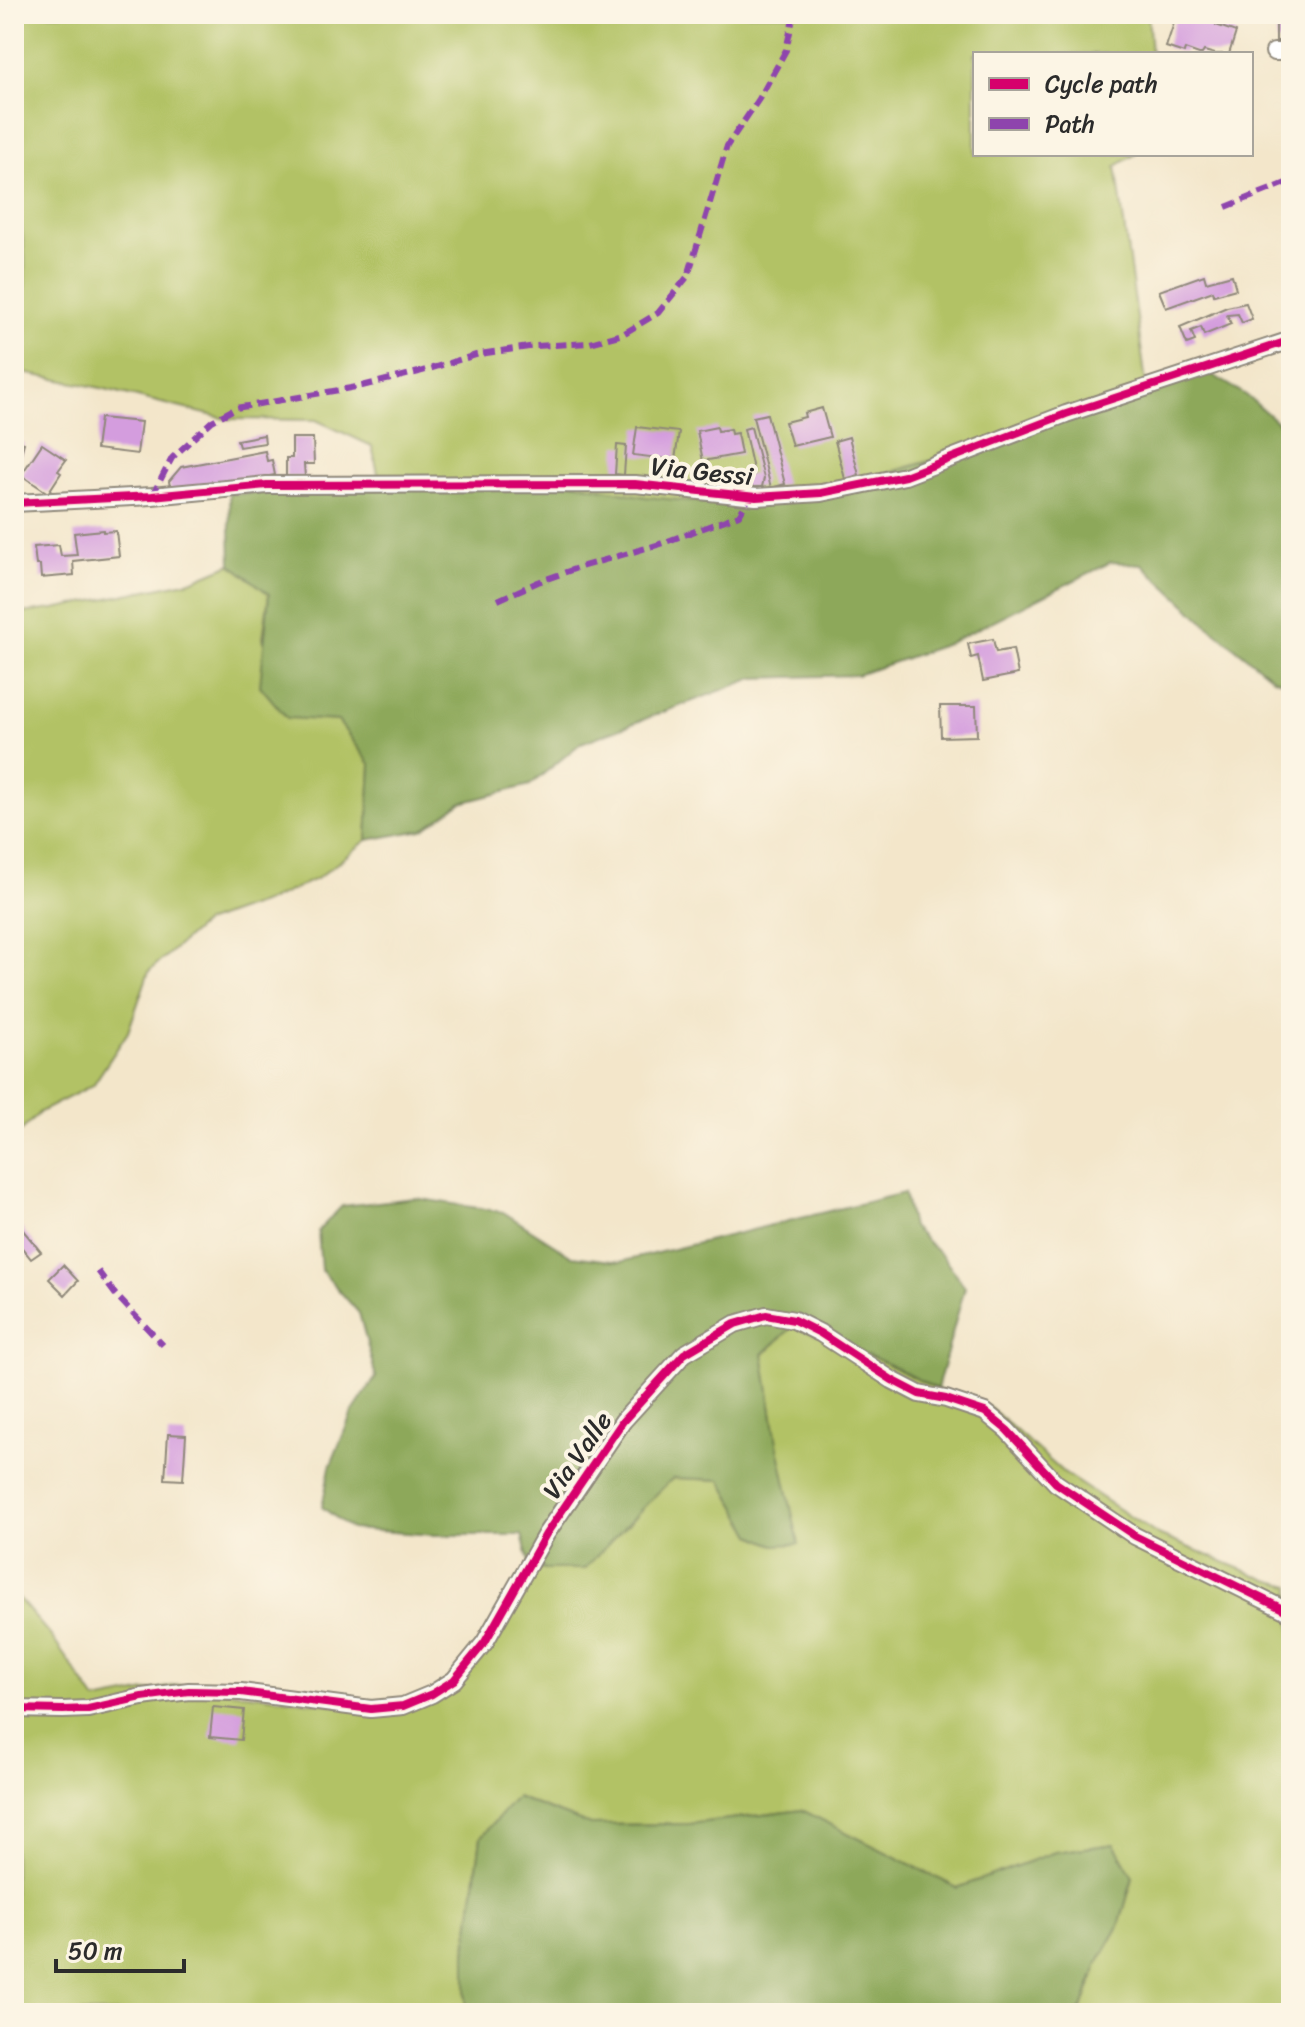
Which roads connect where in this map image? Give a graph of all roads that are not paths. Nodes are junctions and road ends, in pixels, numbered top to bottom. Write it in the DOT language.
graph roads {
  1 [pos="1291,340"];
  2 [pos="14,490"];
  3 [pos="36,501"];
  4 [pos="14,503"];
  5 [pos="1291,1613"];
  6 [pos="14,1709"];
  1 -- 3 [label="street, Via Gessi"];
  2 -- 3 [label="street"];
  3 -- 4 [label="street, Via Gessi"];
  5 -- 6 [label="street, Via Valle"];
}
